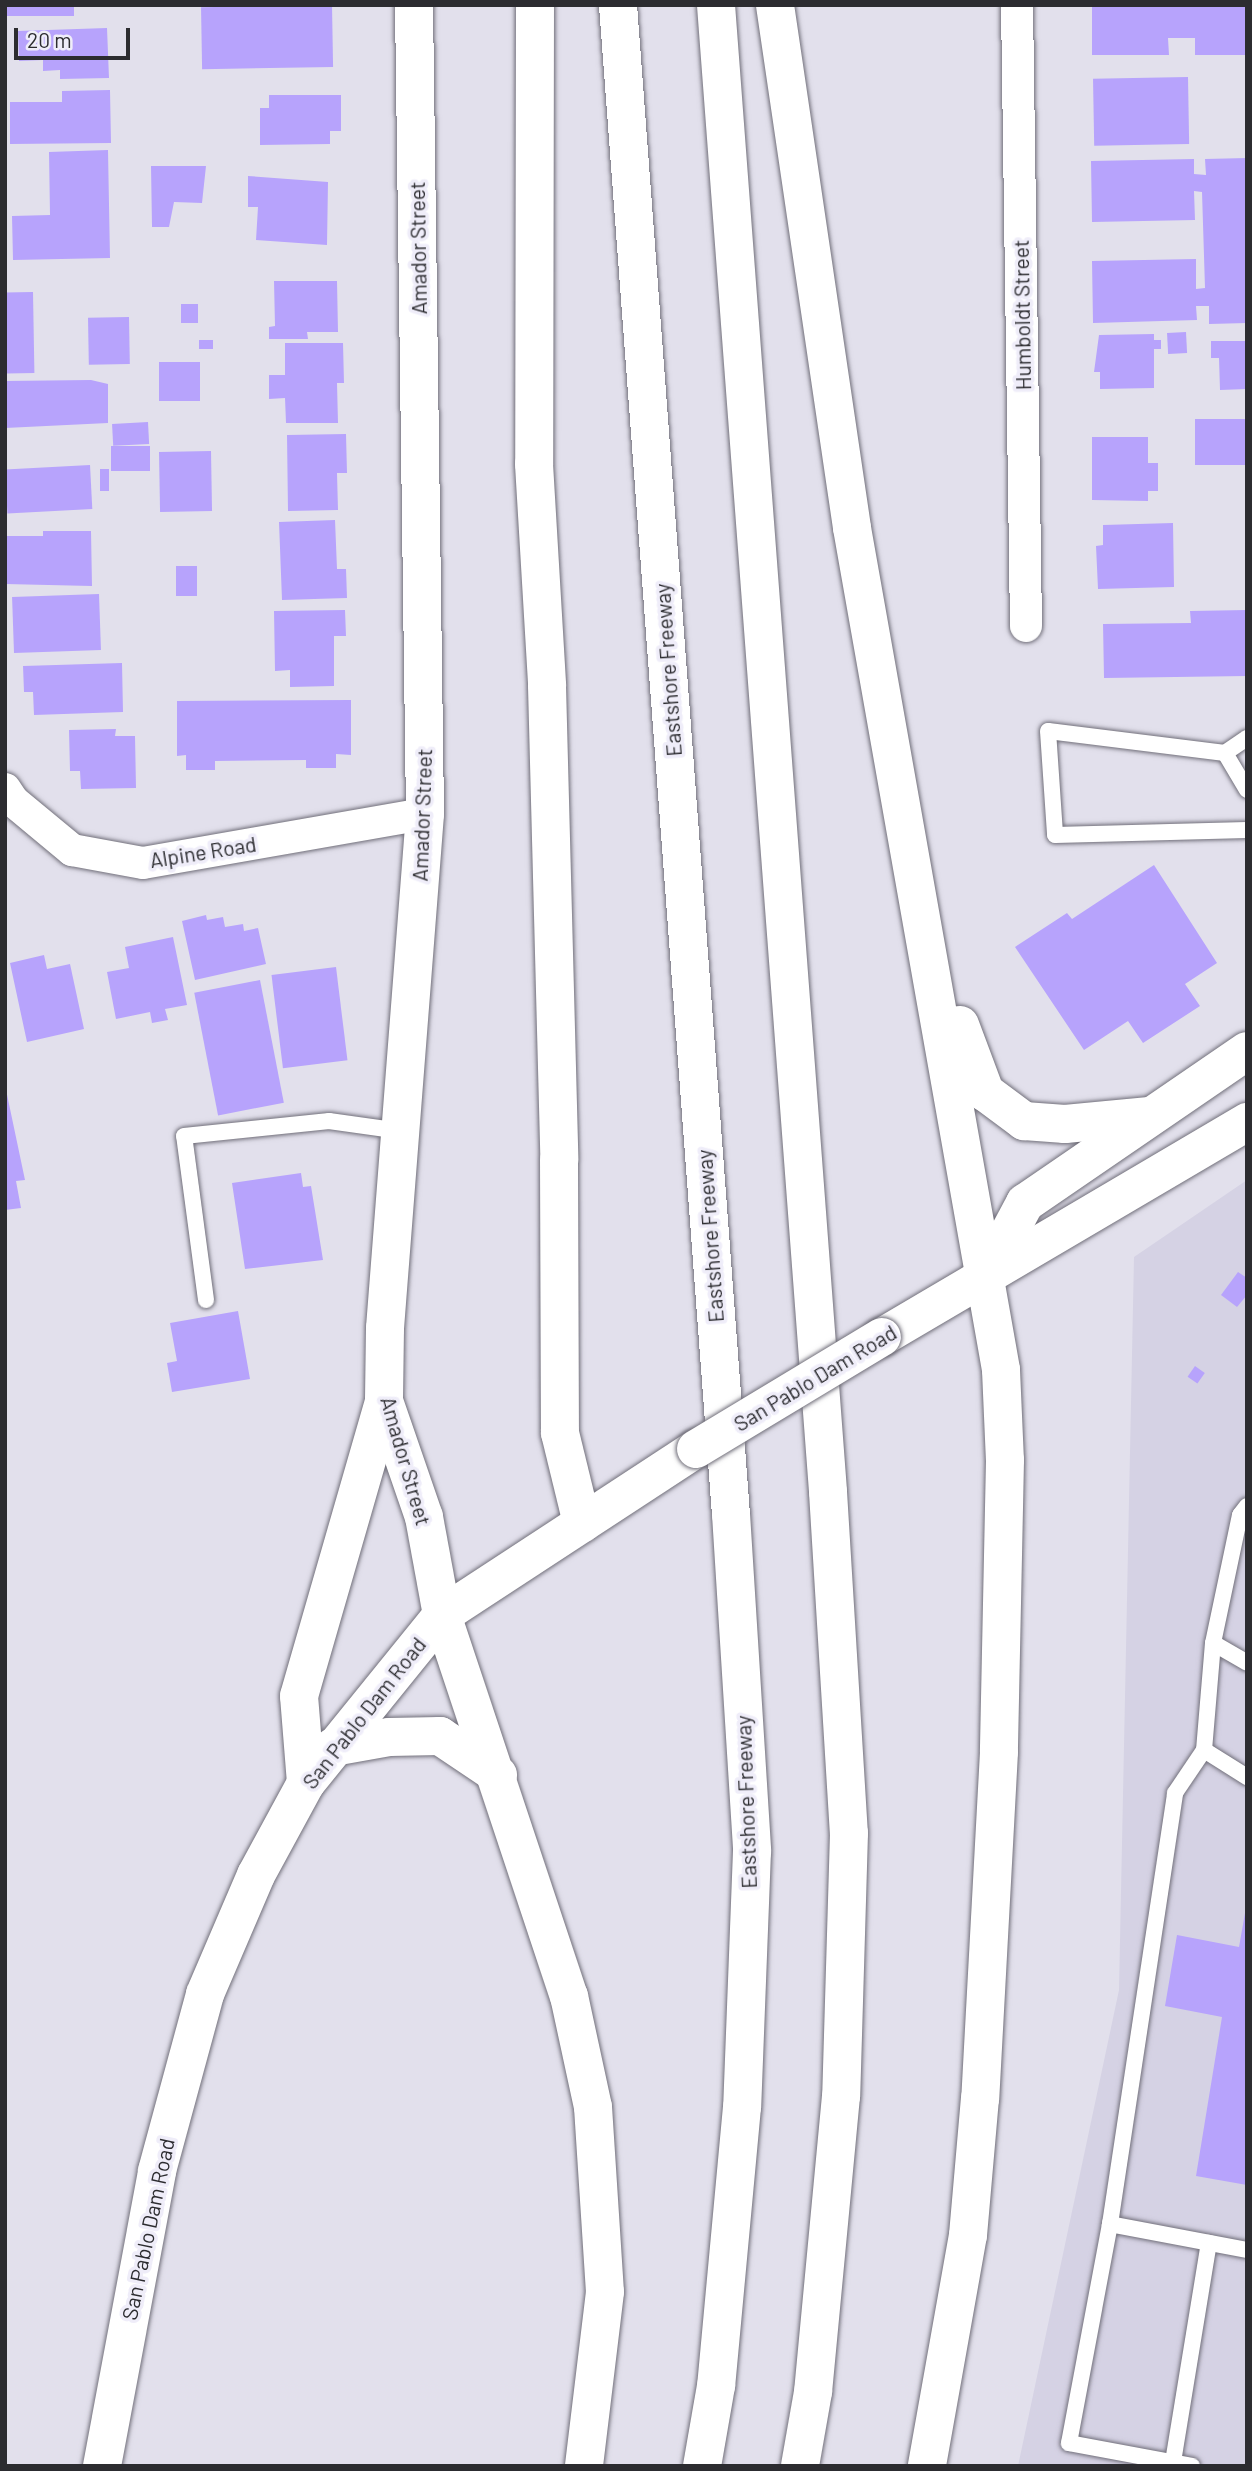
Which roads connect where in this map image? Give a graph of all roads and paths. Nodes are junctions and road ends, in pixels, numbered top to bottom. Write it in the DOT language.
graph roads {
  1 [pos="414,5"];
  2 [pos="535,5"];
  3 [pos="618,5"];
  4 [pos="716,5"];
  5 [pos="775,5"];
  6 [pos="1017,5"];
  7 [pos="1026,626"];
  8 [pos="1247,738"];
  9 [pos="1225,753"];
  10 [pos="5,789"];
  11 [pos="1247,790"];
  12 [pos="425,814"];
  13 [pos="1247,830"];
  14 [pos="925,929"];
  15 [pos="1247,1051"];
  16 [pos="1150,1116"];
  17 [pos="1247,1122"];
  18 [pos="402,1132"];
  19 [pos="986,1276"];
  20 [pos="206,1300"];
  21 [pos="384,1401"];
  22 [pos="1247,1506"];
  23 [pos="582,1523"];
  24 [pos="442,1615"];
  25 [pos="1213,1643"];
  26 [pos="1247,1663"];
  27 [pos="333,1747"];
  28 [pos="1204,1750"];
  29 [pos="498,1775"];
  30 [pos="1247,1777"];
  31 [pos="306,1783"];
  32 [pos="1110,2224"];
  33 [pos="1209,2243"];
  34 [pos="1247,2249"];
  35 [pos="1173,2462"];
  36 [pos="102,2466"];
  37 [pos="584,2466"];
  38 [pos="702,2466"];
  39 [pos="800,2466"];
  40 [pos="927,2466"];
  41 [pos="1192,2466"];
  1 -- 12 [label="main road, Amador Street"];
  2 -- 23 [label="main road"];
  3 -- 38 [label="main road, Eastshore Freeway"];
  4 -- 39 [label="main road"];
  5 -- 14 [label="main road"];
  6 -- 7 [label="street, Humboldt Street"];
  8 -- 9 [label="lane"];
  9 -- 11 [label="lane"];
  9 -- 13 [label="lane"];
  10 -- 12 [label="street, Alpine Road"];
  12 -- 18 [label="main road, Amador Street"];
  14 -- 16 [label="main road"];
  14 -- 19 [label="main road"];
  15 -- 16 [label="main road"];
  16 -- 19 [label="main road"];
  17 -- 19 [label="main road, San Pablo Dam Road"];
  18 -- 20 [label="lane"];
  18 -- 21 [label="main road, Amador Street"];
  19 -- 23 [label="main road, San Pablo Dam Road, bridge"];
  19 -- 40 [label="main road"];
  21 -- 24 [label="main road, Amador Street"];
  21 -- 31 [label="main road"];
  22 -- 25 [label="lane"];
  23 -- 24 [label="main road, San Pablo Dam Road"];
  24 -- 27 [label="main road, San Pablo Dam Road"];
  24 -- 29 [label="main road, Amador Street"];
  25 -- 26 [label="lane"];
  25 -- 28 [label="lane"];
  27 -- 29 [label="main road"];
  27 -- 31 [label="main road, San Pablo Dam Road"];
  28 -- 30 [label="lane"];
  28 -- 32 [label="lane"];
  29 -- 37 [label="main road, Amador Street"];
  31 -- 36 [label="main road, San Pablo Dam Road"];
  32 -- 33 [label="lane"];
  32 -- 35 [label="lane"];
  33 -- 34 [label="lane"];
  33 -- 35 [label="lane"];
  35 -- 41 [label="lane"];
}
